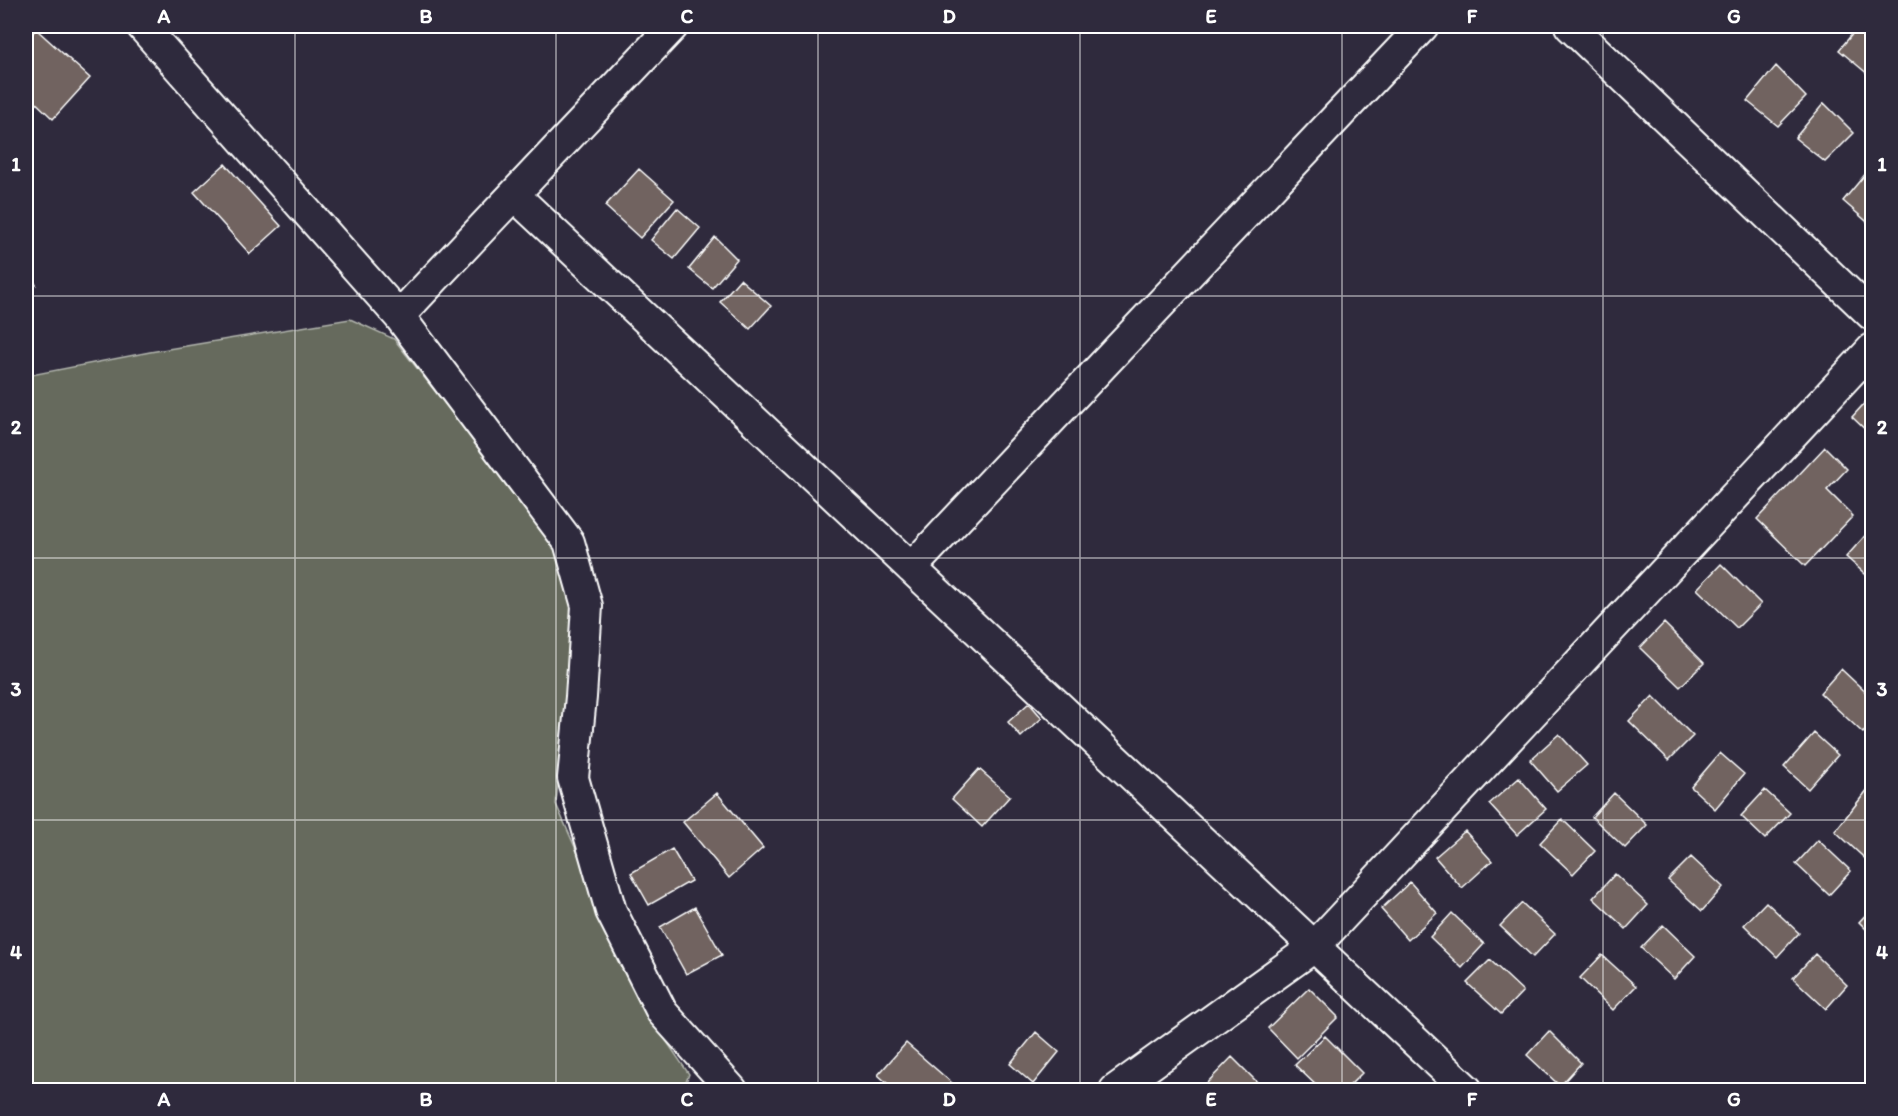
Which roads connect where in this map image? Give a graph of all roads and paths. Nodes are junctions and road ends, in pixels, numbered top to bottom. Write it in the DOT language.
graph roads {
  1 [pos="142,26"];
  2 [pos="673,26"];
  3 [pos="1423,26"];
  4 [pos="1570,26"];
  5 [pos="514,195"];
  6 [pos="1872,315"];
  7 [pos="399,316"];
  8 [pos="1872,349"];
  9 [pos="911,568"];
  10 [pos="1314,946"];
  11 [pos="732,1090"];
  12 [pos="1115,1090"];
  13 [pos="1467,1090"];
  1 -- 7 [label="street"];
  2 -- 5 [label="street"];
  3 -- 9 [label="street"];
  4 -- 6 [label="street"];
  5 -- 7 [label="street"];
  5 -- 9 [label="street"];
  7 -- 11 [label="street"];
  8 -- 10 [label="street"];
  9 -- 10 [label="street"];
  10 -- 12 [label="street"];
  10 -- 13 [label="street"];
}
